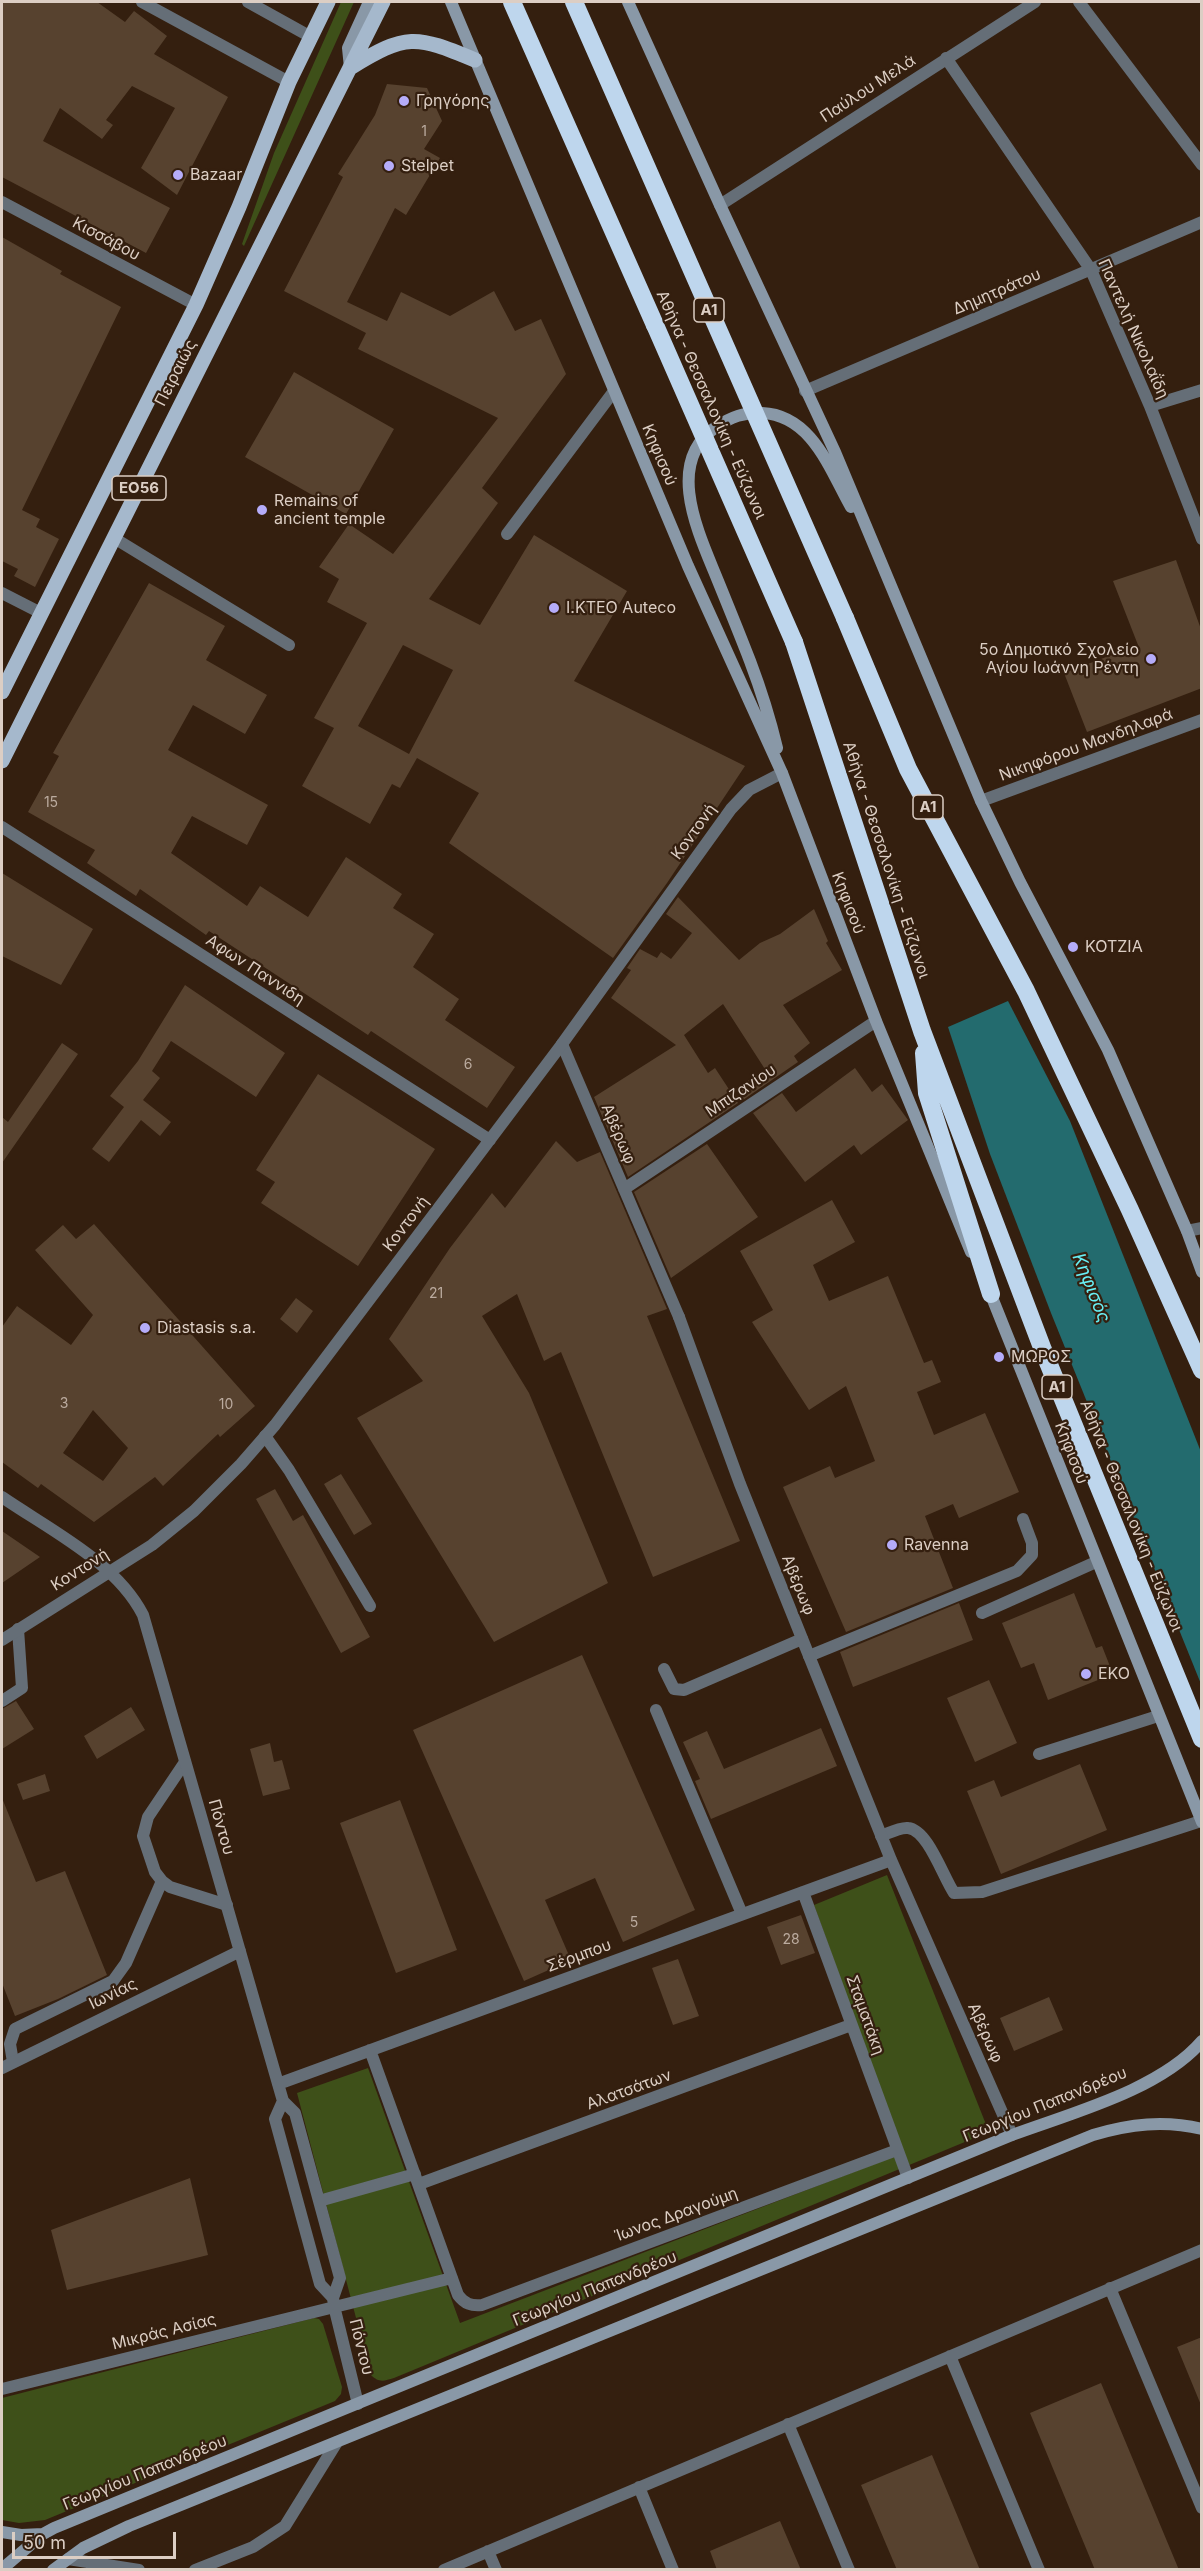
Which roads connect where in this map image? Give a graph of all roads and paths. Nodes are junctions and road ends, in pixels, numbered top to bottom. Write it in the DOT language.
graph roads {
  1 [pos="142,2"];
  2 [pos="248,2"];
  3 [pos="328,2"];
  4 [pos="369,2"];
  5 [pos="383,2"];
  6 [pos="451,2"];
  7 [pos="512,2"];
  8 [pos="574,2"];
  9 [pos="628,2"];
  10 [pos="1035,2"];
  11 [pos="1079,2"];
  12 [pos="311,37"];
  13 [pos="946,58"];
  14 [pos="476,60"];
  15 [pos="350,68"];
  16 [pos="289,82"];
  17 [pos="1202,165"];
  18 [pos="2,202"];
  19 [pos="720,205"];
  20 [pos="1202,222"];
  21 [pos="1091,270"];
  22 [pos="196,306"];
  23 [pos="1202,390"];
  24 [pos="614,391"];
  25 [pos="805,391"];
  26 [pos="1150,406"];
  27 [pos="507,534"];
  28 [pos="114,538"];
  29 [pos="1202,538"];
  30 [pos="880,561"];
  31 [pos="2,593"];
  32 [pos="41,613"];
  33 [pos="289,645"];
  34 [pos="2,692"];
  35 [pos="1202,720"];
  36 [pos="2,761"];
  37 [pos="782,773"];
  38 [pos="981,801"];
  39 [pos="2,827"];
  40 [pos="876,1021"];
  41 [pos="922,1031"];
  42 [pos="562,1044"];
  43 [pos="490,1140"];
  44 [pos="624,1189"];
  45 [pos="1202,1228"];
  46 [pos="1187,1231"];
  47 [pos="1202,1272"];
  48 [pos="991,1294"];
  49 [pos="1202,1370"];
  50 [pos="265,1436"];
  51 [pos="2,1497"];
  52 [pos="1023,1520"];
  53 [pos="1096,1562"];
  54 [pos="111,1571"];
  55 [pos="370,1606"];
  56 [pos="982,1612"];
  57 [pos="18,1629"];
  58 [pos="802,1639"];
  59 [pos="2,1640"];
  60 [pos="809,1656"];
  61 [pos="664,1669"];
  62 [pos="2,1701"];
  63 [pos="657,1710"];
  64 [pos="1158,1716"];
  65 [pos="1202,1739"];
  66 [pos="1039,1755"];
  67 [pos="185,1762"];
  68 [pos="1201,1821"];
  69 [pos="881,1836"];
  70 [pos="891,1860"];
  71 [pos="162,1881"];
  72 [pos="803,1892"];
  73 [pos="226,1905"];
  74 [pos="742,1914"];
  75 [pos="240,1950"];
  76 [pos="851,2025"];
  77 [pos="1202,2041"];
  78 [pos="370,2050"];
  79 [pos="7,2065"];
  80 [pos="278,2084"];
  81 [pos="283,2101"];
  82 [pos="1202,2129"];
  83 [pos="1012,2135"];
  84 [pos="897,2150"];
  85 [pos="908,2178"];
  86 [pos="417,2179"];
  87 [pos="319,2201"];
  88 [pos="1202,2250"];
  89 [pos="452,2278"];
  90 [pos="1110,2288"];
  91 [pos="333,2302"];
  92 [pos="950,2356"];
  93 [pos="2,2389"];
  94 [pos="358,2404"];
  95 [pos="788,2424"];
  96 [pos="337,2442"];
  97 [pos="639,2487"];
  98 [pos="1202,2508"];
  99 [pos="2,2532"];
  100 [pos="43,2534"];
  101 [pos="488,2551"];
  102 [pos="68,2559"];
  103 [pos="2,2569"];
  104 [pos="53,2570"];
  105 [pos="139,2570"];
  106 [pos="195,2570"];
  107 [pos="444,2570"];
  108 [pos="496,2570"];
  109 [pos="673,2570"];
  110 [pos="849,2570"];
  111 [pos="1039,2570"];
  1 -- 16 [label="street"];
  2 -- 12 [label="street"];
  3 -- 12 [label="main road, Πειραιώς / ΕΟ56"];
  4 -- 15 [label="main road"];
  5 -- 15 [label="main road, Πειραιώς / ΕΟ56"];
  6 -- 14 [label="main road, Κηφισού"];
  7 -- 41 [label="highway, Αθήνα - Θεσσαλονίκη - Εύζωνοι / Α1, bridge"];
  8 -- 49 [label="highway, Α1, bridge"];
  9 -- 19 [label="main road"];
  10 -- 13 [label="street, Παύλου Μελά"];
  11 -- 17 [label="street"];
  12 -- 16 [label="main road, Πειραιώς / ΕΟ56"];
  13 -- 19 [label="street, Παύλου Μελά"];
  13 -- 21 [label="street, Παντελή Νικολαΐδη"];
  14 -- 15 [label="main road"];
  14 -- 24 [label="main road, Κηφισού"];
  15 -- 28 [label="main road, Πειραιώς / ΕΟ56"];
  16 -- 22 [label="main road, Πειραιώς / ΕΟ56"];
  18 -- 22 [label="street, Κισσάβου"];
  19 -- 25 [label="main road"];
  20 -- 21 [label="street, Δημητράτου"];
  21 -- 25 [label="street, Δημητράτου"];
  21 -- 26 [label="street, Παντελή Νικολαΐδη"];
  22 -- 32 [label="main road, Πειραιώς / ΕΟ56"];
  23 -- 26 [label="street"];
  24 -- 27 [label="street"];
  24 -- 37 [label="main road, Κηφισού"];
  25 -- 30 [label="main road"];
  26 -- 29 [label="street, Παντελή Νικολαΐδη"];
  28 -- 33 [label="street"];
  28 -- 36 [label="main road, Πειραιώς / ΕΟ56"];
  30 -- 37 [label="main road"];
  30 -- 38 [label="main road"];
  31 -- 32 [label="street"];
  32 -- 34 [label="main road, Πειραιώς / ΕΟ56"];
  35 -- 38 [label="street, Νικηφόρου Μανδηλαρά"];
  37 -- 40 [label="main road, Κηφισού"];
  37 -- 42 [label="street, Κοντονή"];
  38 -- 46 [label="main road"];
  39 -- 43 [label="street, Αφων Παννιδη"];
  40 -- 44 [label="street, Μπιζανίου"];
  40 -- 48 [label="main road, Κηφισού"];
  41 -- 48 [label="highway"];
  41 -- 65 [label="highway, Αθήνα - Θεσσαλονίκη - Εύζωνοι / Α1"];
  42 -- 43 [label="street, Κοντονή"];
  42 -- 44 [label="street, Αβέρωφ"];
  43 -- 50 [label="street, Κοντονή"];
  44 -- 58 [label="street, Αβέρωφ"];
  45 -- 46 [label="street"];
  46 -- 47 [label="main road"];
  48 -- 53 [label="main road, Κηφισού"];
  50 -- 54 [label="street, Κοντονή"];
  50 -- 55 [label="street"];
  51 -- 54 [label="street, Πόντου"];
  52 -- 60 [label="street"];
  53 -- 56 [label="street"];
  53 -- 64 [label="main road, Κηφισού"];
  54 -- 57 [label="street, Κοντονή"];
  54 -- 67 [label="street, Πόντου"];
  57 -- 59 [label="street, Κοντονή"];
  57 -- 62 [label="street"];
  58 -- 60 [label="street, Αβέρωφ"];
  58 -- 61 [label="street"];
  60 -- 69 [label="street, Αβέρωφ"];
  63 -- 74 [label="street"];
  64 -- 66 [label="street"];
  64 -- 68 [label="main road, Κηφισού"];
  67 -- 71 [label="street"];
  67 -- 73 [label="street, Πόντου"];
  68 -- 69 [label="street"];
  69 -- 70 [label="street, Αβέρωφ"];
  70 -- 72 [label="street, Σέρμπου"];
  70 -- 83 [label="street, Αβέρωφ"];
  71 -- 73 [label="street"];
  71 -- 79 [label="street"];
  72 -- 74 [label="street, Σέρμπου"];
  72 -- 76 [label="street, Σταματάκη"];
  73 -- 75 [label="street, Πόντου"];
  74 -- 78 [label="street, Σέρμπου"];
  75 -- 79 [label="street, Ιωνίας"];
  75 -- 80 [label="street, Πόντου"];
  76 -- 84 [label="street, Σταματάκη"];
  76 -- 86 [label="street, Αλατσάτων"];
  77 -- 83 [label="main road, Γεωργίου Παπανδρέου"];
  78 -- 80 [label="street, Σέρμπου"];
  78 -- 86 [label="street"];
  80 -- 81 [label="street, Πόντου"];
  81 -- 87 [label="street, Πόντου"];
  81 -- 91 [label="street, Πόντου"];
  82 -- 96 [label="main road"];
  83 -- 85 [label="main road, Γεωργίου Παπανδρέου"];
  84 -- 85 [label="street, Σταματάκη"];
  84 -- 89 [label="street, Ίωνος Δραγούμη"];
  85 -- 94 [label="main road, Γεωργίου Παπανδρέου"];
  86 -- 87 [label="street, Αλατσάτων"];
  86 -- 89 [label="street"];
  87 -- 91 [label="street, Πόντου"];
  88 -- 90 [label="street"];
  89 -- 91 [label="street, Μικράς Ασίας"];
  90 -- 92 [label="street"];
  90 -- 98 [label="street"];
  91 -- 93 [label="street, Μικράς Ασίας"];
  91 -- 94 [label="street, Πόντου"];
  92 -- 95 [label="street"];
  92 -- 111 [label="street"];
  94 -- 100 [label="main road, Γεωργίου Παπανδρέου"];
  95 -- 97 [label="street"];
  95 -- 110 [label="street"];
  96 -- 102 [label="main road"];
  96 -- 106 [label="street"];
  97 -- 101 [label="street"];
  97 -- 109 [label="street"];
  99 -- 100 [label="main road"];
  100 -- 103 [label="main road, Γεωργίου Παπανδρέου"];
  101 -- 107 [label="street"];
  101 -- 108 [label="street"];
  102 -- 104 [label="main road"];
  102 -- 105 [label="street"];
}
